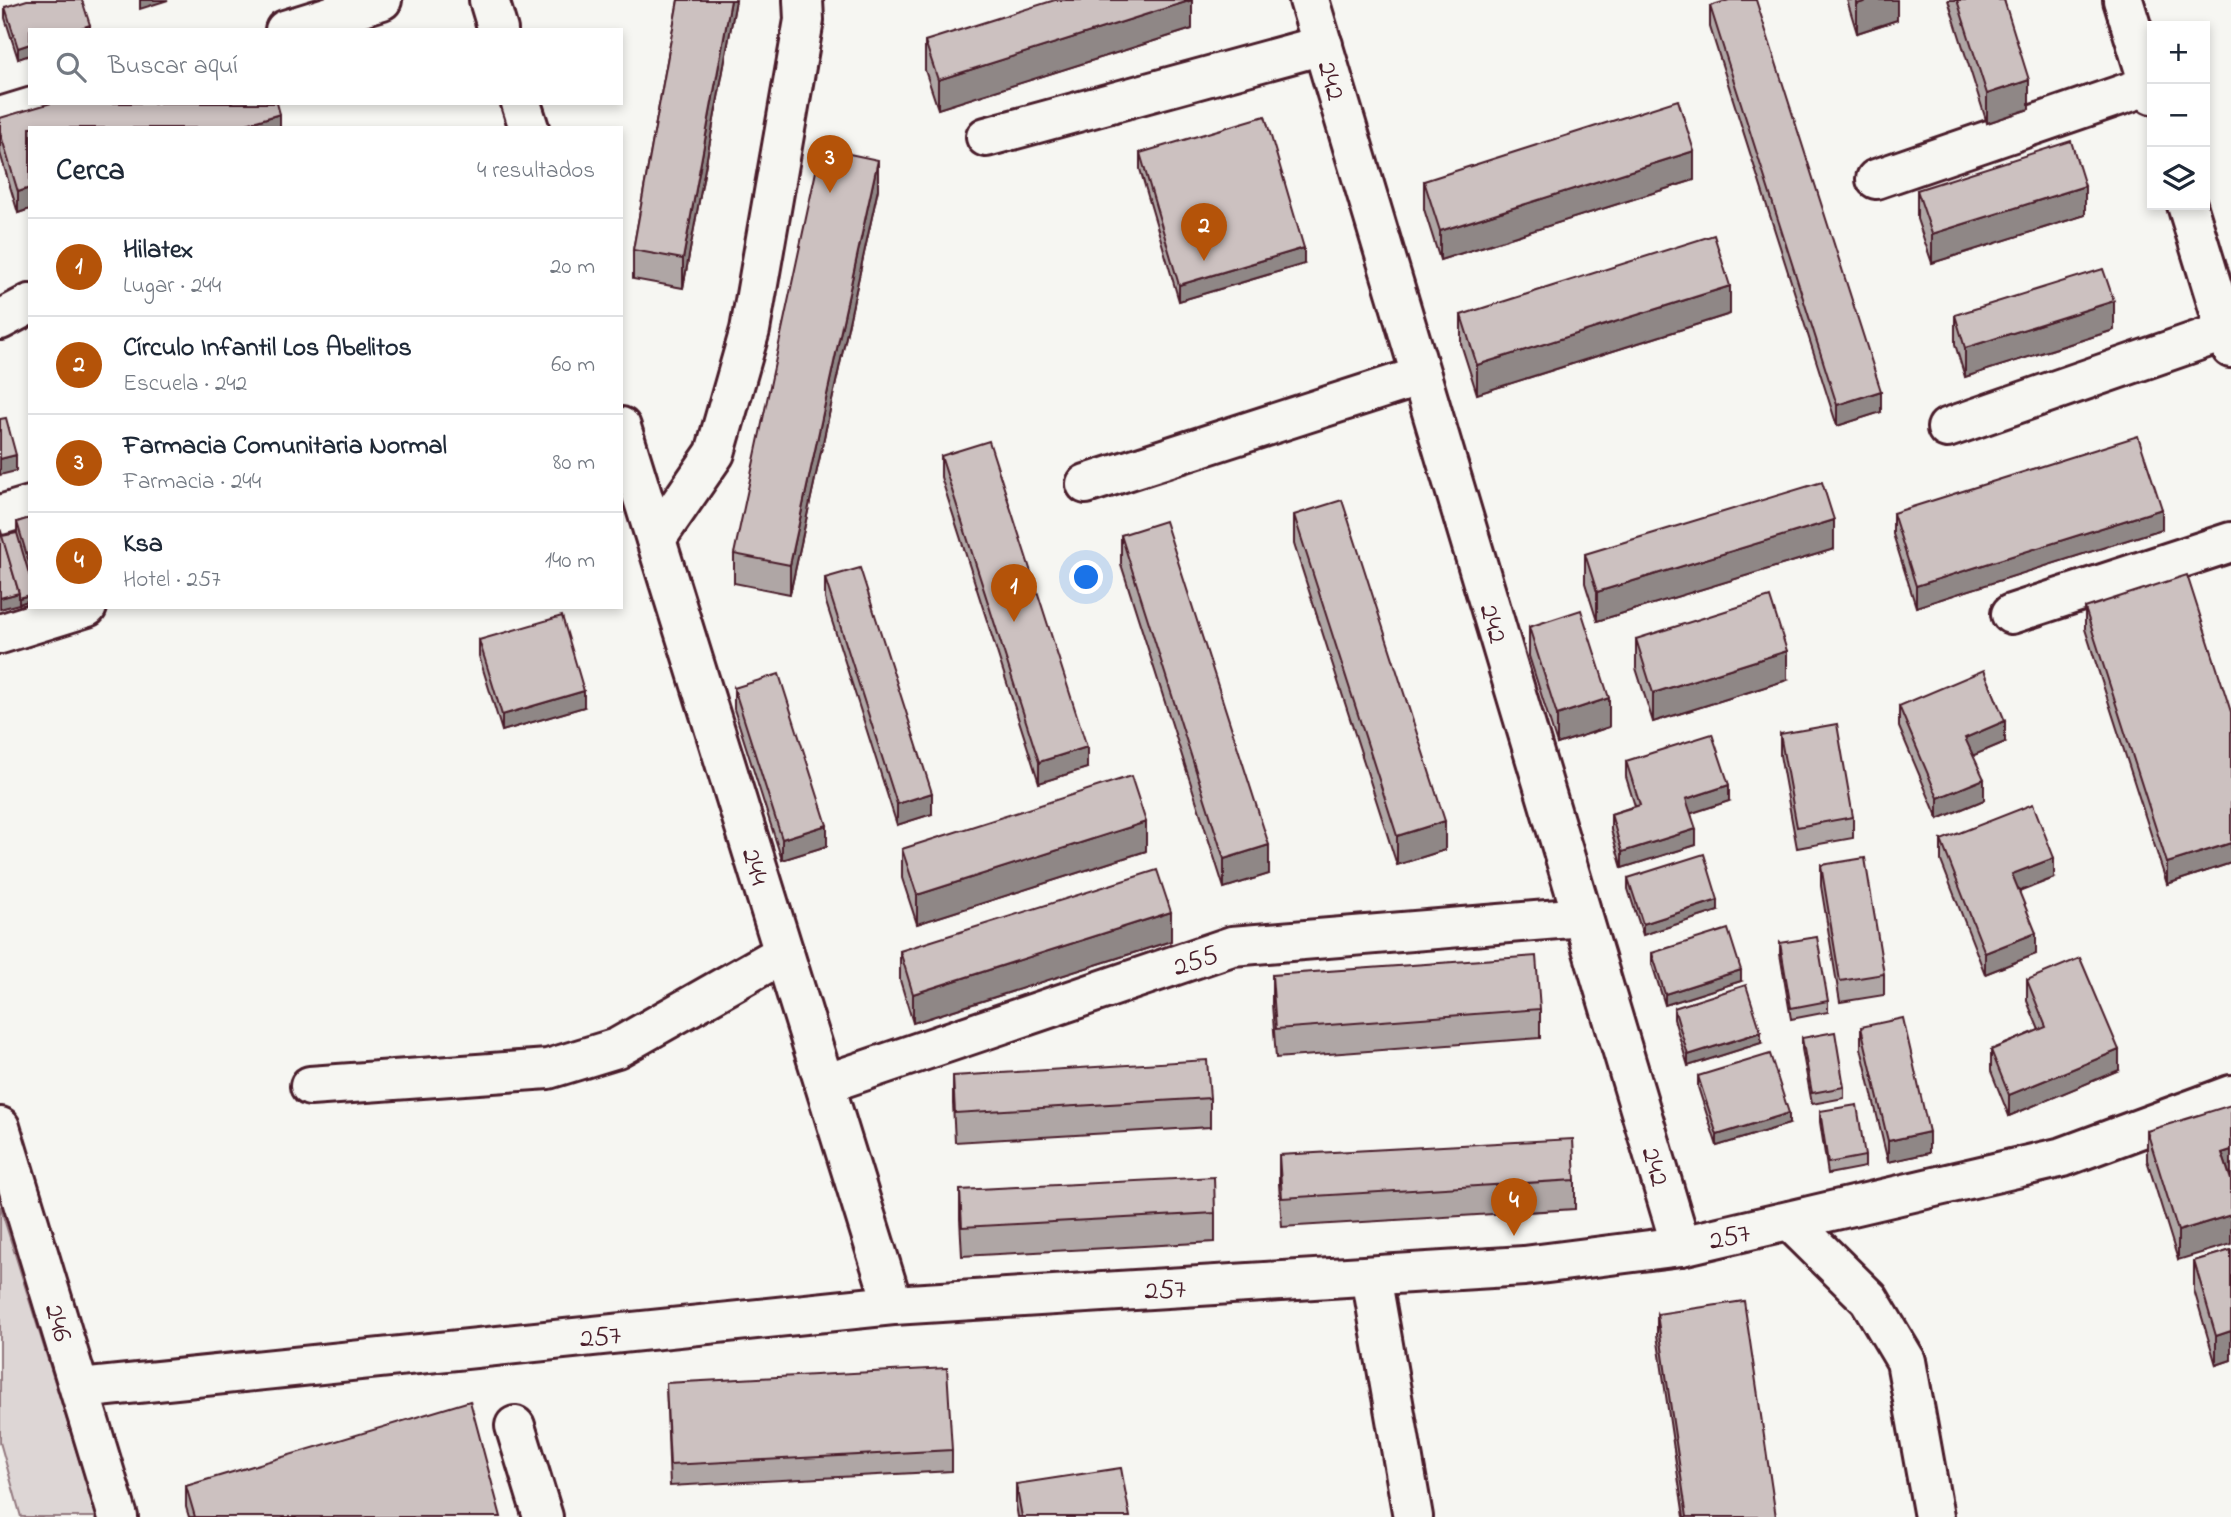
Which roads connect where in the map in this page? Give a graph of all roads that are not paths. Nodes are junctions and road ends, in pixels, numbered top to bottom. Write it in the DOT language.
graph roads {
  1 [pos="382,0"];
  2 [pos="489,0"];
  3 [pos="803,0"];
  4 [pos="1309,0"];
  5 [pos="2123,0"];
  6 [pos="291,28"];
  7 [pos="497,28"];
  8 [pos="1323,45"];
  9 [pos="2149,84"];
  10 [pos="2147,91"];
  11 [pos="39,105"];
  12 [pos="522,105"];
  13 [pos="0,117"];
  14 [pos="528,126"];
  15 [pos="986,137"];
  16 [pos="1876,179"];
  17 [pos="2189,210"];
  18 [pos="28,305"];
  19 [pos="0,320"];
  20 [pos="2228,339"];
  21 [pos="1421,376"];
  22 [pos="1947,428"];
  23 [pos="623,433"];
  24 [pos="1086,484"];
  25 [pos="28,507"];
  26 [pos="0,515"];
  27 [pos="656,539"];
  28 [pos="2231,542"];
  29 [pos="81,609"];
  30 [pos="2011,614"];
  31 [pos="0,634"];
  32 [pos="1583,917"];
  33 [pos="784,953"];
  34 [pos="825,1084"];
  35 [pos="310,1086"];
  36 [pos="2231,1095"];
  37 [pos="0,1127"];
  38 [pos="1790,1221"];
  39 [pos="1681,1246"];
  40 [pos="1371,1276"];
  41 [pos="893,1305"];
  42 [pos="80,1389"];
  43 [pos="515,1426"];
  44 [pos="118,1517"];
  45 [pos="543,1517"];
  46 [pos="1413,1517"];
  47 [pos="1934,1517"];
  1 -- 6 [label="street"];
  2 -- 7 [label="street"];
  3 -- 27 [label="street"];
  4 -- 8 [label="street, 242"];
  5 -- 9 [label="street"];
  8 -- 15 [label="street"];
  8 -- 21 [label="street, 242"];
  10 -- 16 [label="street"];
  11 -- 13 [label="street"];
  12 -- 14 [label="street"];
  17 -- 20 [label="street"];
  18 -- 19 [label="street"];
  20 -- 22 [label="street"];
  21 -- 24 [label="street"];
  21 -- 32 [label="street, 242"];
  23 -- 27 [label="street, 244"];
  25 -- 26 [label="street"];
  27 -- 33 [label="street, 244"];
  28 -- 30 [label="street"];
  29 -- 31 [label="street"];
  32 -- 34 [label="street, 255"];
  32 -- 39 [label="street, 242"];
  33 -- 34 [label="street, 244"];
  33 -- 35 [label="street"];
  34 -- 41 [label="street, 244"];
  36 -- 38 [label="street, 257"];
  37 -- 42 [label="street, 246"];
  38 -- 39 [label="street, 257"];
  38 -- 47 [label="street"];
  39 -- 40 [label="street, 257"];
  40 -- 41 [label="street, 257"];
  40 -- 46 [label="street"];
  41 -- 42 [label="street, 257"];
  42 -- 44 [label="street, 246"];
  43 -- 45 [label="street"];
}
